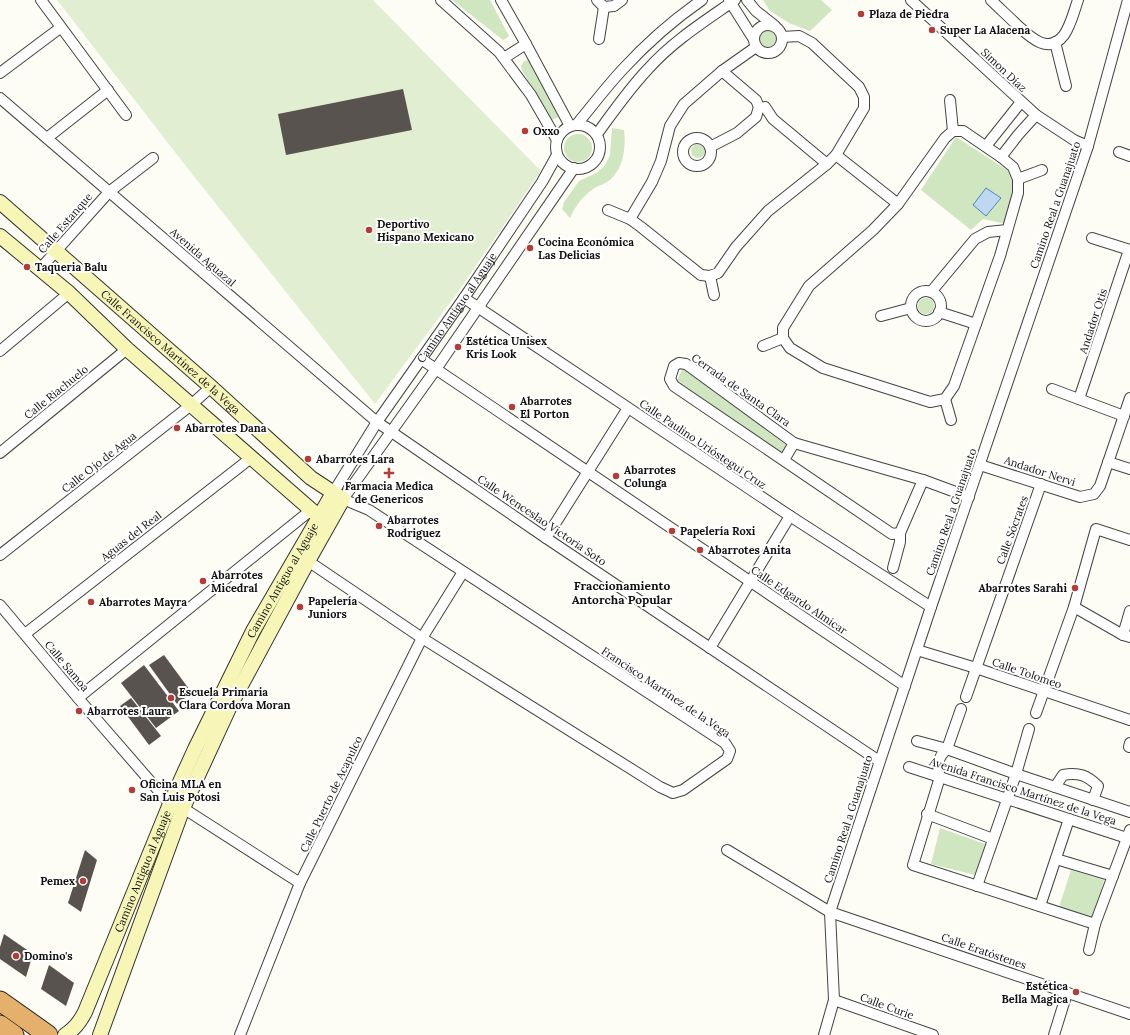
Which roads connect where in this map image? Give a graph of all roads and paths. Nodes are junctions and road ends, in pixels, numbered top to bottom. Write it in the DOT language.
graph roads {
  1 [pos="40,0"];
  2 [pos="441,0"];
  3 [pos="501,0"];
  4 [pos="622,0"];
  5 [pos="702,0"];
  6 [pos="747,0"];
  7 [pos="911,0"];
  8 [pos="991,0"];
  9 [pos="1078,0"];
  10 [pos="1128,0"];
  11 [pos="731,1"];
  12 [pos="601,3"];
  13 [pos="775,26"];
  14 [pos="60,28"];
  15 [pos="782,37"];
  16 [pos="599,39"];
  17 [pos="755,42"];
  18 [pos="1056,42"];
  19 [pos="526,44"];
  20 [pos="504,58"];
  21 [pos="722,71"];
  22 [pos="0,73"];
  23 [pos="1066,86"];
  24 [pos="108,90"];
  25 [pos="0,98"];
  26 [pos="950,100"];
  27 [pos="1021,102"];
  28 [pos="766,107"];
  29 [pos="126,115"];
  30 [pos="1036,116"];
  31 [pos="574,125"];
  32 [pos="953,131"];
  33 [pos="597,134"];
  34 [pos="46,138"];
  35 [pos="557,140"];
  36 [pos="986,146"];
  37 [pos="1088,146"];
  38 [pos="710,148"];
  39 [pos="1119,152"];
  40 [pos="557,155"];
  41 [pos="836,155"];
  42 [pos="1130,156"];
  43 [pos="1002,157"];
  44 [pos="154,158"];
  45 [pos="827,164"];
  46 [pos="574,168"];
  47 [pos="1042,170"];
  48 [pos="1018,179"];
  49 [pos="109,192"];
  50 [pos="0,202"];
  51 [pos="898,204"];
  52 [pos="608,210"];
  53 [pos="630,219"];
  54 [pos="1007,230"];
  55 [pos="1092,238"];
  56 [pos="2,242"];
  57 [pos="1130,250"];
  58 [pos="56,252"];
  59 [pos="40,269"];
  60 [pos="710,276"];
  61 [pos="931,292"];
  62 [pos="69,293"];
  63 [pos="714,295"];
  64 [pos="464,298"];
  65 [pos="478,308"];
  66 [pos="911,308"];
  67 [pos="939,312"];
  68 [pos="881,316"];
  69 [pos="976,324"];
  70 [pos="784,338"];
  71 [pos="762,346"];
  72 [pos="127,349"];
  73 [pos="0,351"];
  74 [pos="421,360"];
  75 [pos="436,369"];
  76 [pos="211,386"];
  77 [pos="1052,389"];
  78 [pos="1130,398"];
  79 [pos="945,399"];
  80 [pos="1080,399"];
  81 [pos="191,405"];
  82 [pos="628,408"];
  83 [pos="1124,416"];
  84 [pos="951,420"];
  85 [pos="377,422"];
  86 [pos="391,432"];
  87 [pos="794,443"];
  88 [pos="0,453"];
  89 [pos="251,458"];
  90 [pos="784,460"];
  91 [pos="1108,462"];
  92 [pos="980,465"];
  93 [pos="1130,469"];
  94 [pos="587,472"];
  95 [pos="923,480"];
  96 [pos="1041,484"];
  97 [pos="338,496"];
  98 [pos="968,497"];
  99 [pos="790,516"];
  100 [pos="320,517"];
  101 [pos="900,533"];
  102 [pos="546,538"];
  103 [pos="1130,540"];
  104 [pos="0,555"];
  105 [pos="308,561"];
  106 [pos="893,568"];
  107 [pos="462,572"];
  108 [pos="750,581"];
  109 [pos="0,605"];
  110 [pos="931,607"];
  111 [pos="1074,607"];
  112 [pos="1130,611"];
  113 [pos="25,634"];
  114 [pos="1126,636"];
  115 [pos="422,638"];
  116 [pos="710,648"];
  117 [pos="917,650"];
  118 [pos="976,668"];
  119 [pos="905,686"];
  120 [pos="1044,692"];
  121 [pos="78,698"];
  122 [pos="966,698"];
  123 [pos="961,708"];
  124 [pos="1036,713"];
  125 [pos="1130,720"];
  126 [pos="1029,729"];
  127 [pos="917,741"];
  128 [pos="947,749"];
  129 [pos="879,761"];
  130 [pos="909,767"];
  131 [pos="1016,774"];
  132 [pos="940,777"];
  133 [pos="1055,787"];
  134 [pos="1007,799"];
  135 [pos="1093,800"];
  136 [pos="170,804"];
  137 [pos="184,808"];
  138 [pos="1130,812"];
  139 [pos="927,814"];
  140 [pos="1069,819"];
  141 [pos="1129,835"];
  142 [pos="993,839"];
  143 [pos="727,850"];
  144 [pos="1056,859"];
  145 [pos="1113,876"];
  146 [pos="300,883"];
  147 [pos="977,886"];
  148 [pos="1040,906"];
  149 [pos="830,912"];
  150 [pos="1095,924"];
  151 [pos="1089,950"];
  152 [pos="1067,992"];
  153 [pos="834,1000"];
  154 [pos="0,1002"];
  155 [pos="1130,1014"];
  156 [pos="0,1025"];
  157 [pos="14,1035"];
  158 [pos="48,1035"];
  159 [pos="65,1035"];
  160 [pos="100,1035"];
  161 [pos="240,1035"];
  162 [pos="824,1035"];
  163 [pos="933,1035"];
  164 [pos="1054,1035"];
  1 -- 14 [label="street"];
  2 -- 20 [label="street"];
  3 -- 19 [label="street"];
  4 -- 12 [label="street"];
  5 -- 31 [label="street"];
  6 -- 13 [label="street"];
  7 -- 27 [label="street, Simon Díaz"];
  8 -- 18 [label="street"];
  9 -- 18 [label="street"];
  10 -- 37 [label="street, Camino Real a Guanajuato"];
  11 -- 17 [label="street"];
  11 -- 33 [label="street"];
  12 -- 16 [label="street"];
  13 -- 15 [label="street"];
  13 -- 17 [label="street"];
  14 -- 22 [label="street"];
  14 -- 24 [label="street"];
  15 -- 17 [label="street"];
  15 -- 41 [label="street"];
  17 -- 21 [label="street"];
  18 -- 23 [label="street"];
  19 -- 20 [label="street"];
  19 -- 31 [label="street"];
  20 -- 35 [label="street"];
  21 -- 28 [label="street"];
  21 -- 53 [label="street"];
  24 -- 29 [label="street"];
  24 -- 34 [label="street"];
  25 -- 34 [label="street, Avenida Aguazal"];
  26 -- 32 [label="street"];
  27 -- 30 [label="street, Simon Díaz"];
  27 -- 36 [label="street"];
  28 -- 38 [label="street"];
  28 -- 45 [label="street"];
  30 -- 37 [label="street, Simon Díaz"];
  30 -- 43 [label="street"];
  31 -- 33 [label="street"];
  31 -- 35 [label="street"];
  32 -- 36 [label="street"];
  32 -- 51 [label="street"];
  33 -- 46 [label="street"];
  34 -- 49 [label="street, Avenida Aguazal"];
  35 -- 40 [label="street"];
  36 -- 43 [label="street"];
  37 -- 92 [label="street, Camino Real a Guanajuato"];
  39 -- 42 [label="street"];
  40 -- 46 [label="street"];
  40 -- 64 [label="street, Camino Antiguo al Aguaje"];
  41 -- 45 [label="street"];
  41 -- 51 [label="street"];
  43 -- 48 [label="street"];
  44 -- 49 [label="street, Calle Estanque"];
  45 -- 60 [label="street"];
  46 -- 65 [label="street, Camino Antiguo al Aguaje"];
  47 -- 48 [label="street"];
  48 -- 54 [label="street"];
  49 -- 58 [label="street, Calle Estanque"];
  49 -- 85 [label="street, Avenida Aguazal"];
  50 -- 58 [label="street, Calle Francisco Martínez de la Vega"];
  51 -- 70 [label="street"];
  52 -- 53 [label="street"];
  53 -- 60 [label="street"];
  54 -- 61 [label="street"];
  54 -- 69 [label="street"];
  55 -- 57 [label="street"];
  56 -- 59 [label="street"];
  57 -- 80 [label="street, Andador Otis"];
  58 -- 59 [label="street, Calle Estanque"];
  58 -- 76 [label="street, Calle Francisco Martínez de la Vega"];
  59 -- 62 [label="street"];
  60 -- 63 [label="street"];
  61 -- 66 [label="street"];
  61 -- 67 [label="street"];
  62 -- 72 [label="street"];
  62 -- 73 [label="street"];
  64 -- 65 [label="street, Calle Paulino Urióstegui Cruz"];
  64 -- 74 [label="street, Camino Antiguo al Aguaje"];
  65 -- 75 [label="street, Camino Antiguo al Aguaje"];
  65 -- 82 [label="street, Calle Paulino Urióstegui Cruz"];
  66 -- 67 [label="street"];
  66 -- 68 [label="street"];
  67 -- 69 [label="street"];
  69 -- 79 [label="street"];
  70 -- 71 [label="street"];
  70 -- 79 [label="street"];
  72 -- 81 [label="street"];
  72 -- 88 [label="street, Calle Riachuelo"];
  74 -- 75 [label="street, Calle Edgardo Almicar"];
  74 -- 85 [label="street, Camino Antiguo al Aguaje"];
  75 -- 86 [label="street, Camino Antiguo al Aguaje"];
  75 -- 94 [label="street, Calle Edgardo Almicar"];
  76 -- 81 [label="street, Calle Ojo de Agua"];
  76 -- 97 [label="street, Calle Francisco Martínez de la Vega"];
  77 -- 80 [label="street"];
  78 -- 83 [label="street"];
  79 -- 84 [label="street"];
  80 -- 83 [label="street"];
  81 -- 89 [label="street"];
  81 -- 104 [label="street, Calle Ojo de Agua"];
  82 -- 94 [label="street"];
  82 -- 99 [label="street, Calle Paulino Urióstegui Cruz"];
  83 -- 91 [label="street"];
  85 -- 86 [label="street, Avenida Aguazal"];
  85 -- 97 [label="street, Camino Antiguo al Aguaje"];
  86 -- 97 [label="street, Camino Antiguo al Aguaje"];
  86 -- 102 [label="street, Calle Wenceslao Victoria Soto"];
  87 -- 90 [label="street"];
  87 -- 90 [label="street, Cerrada de Santa Clara"];
  87 -- 95 [label="street, Cerrada de Santa Clara"];
  89 -- 100 [label="street"];
  89 -- 113 [label="street, Aguas del Real"];
  90 -- 101 [label="street, Cerrada de Santa Clara"];
  91 -- 93 [label="street"];
  91 -- 96 [label="street, Andador Nervi"];
  92 -- 96 [label="street, Andador Nervi"];
  92 -- 98 [label="street, Camino Real a Guanajuato"];
  94 -- 102 [label="street"];
  94 -- 108 [label="street, Calle Edgardo Almicar"];
  95 -- 98 [label="street, Cerrada de Santa Clara"];
  95 -- 101 [label="street"];
  96 -- 118 [label="street, Calle Sócrates"];
  97 -- 100 [label="street, Camino Antiguo al Aguaje"];
  97 -- 107 [label="street, Francisco Martínez de la Vega"];
  98 -- 110 [label="street, Camino Real a Guanajuato"];
  99 -- 108 [label="street"];
  99 -- 110 [label="street, Calle Paulino Urióstegui Cruz"];
  100 -- 105 [label="street, Camino Antiguo al Aguaje"];
  100 -- 121 [label="street"];
  100 -- 136 [label="street, Camino Antiguo al Aguaje"];
  101 -- 106 [label="street"];
  102 -- 116 [label="street, Calle Wenceslao Victoria Soto"];
  103 -- 111 [label="street"];
  105 -- 115 [label="street, Francisco Martínez de la Vega"];
  105 -- 137 [label="street, Camino Antiguo al Aguaje"];
  107 -- 115 [label="street, Calle Puerto de Acapulco"];
  107 -- 115 [label="street, Francisco Martínez de la Vega"];
  108 -- 116 [label="street"];
  108 -- 119 [label="street, Calle Edgardo Almicar"];
  109 -- 113 [label="street, Calle Samoa"];
  110 -- 117 [label="street, Camino Real a Guanajuato"];
  111 -- 114 [label="street"];
  111 -- 120 [label="street"];
  112 -- 114 [label="street"];
  113 -- 121 [label="street, Calle Samoa"];
  115 -- 146 [label="street, Calle Puerto de Acapulco"];
  116 -- 129 [label="street, Calle Wenceslao Victoria Soto"];
  117 -- 118 [label="street, Calle Tolomeo"];
  117 -- 119 [label="street, Camino Real a Guanajuato"];
  118 -- 120 [label="street, Calle Tolomeo"];
  118 -- 122 [label="street, Calle Sócrates"];
  119 -- 129 [label="street, Camino Real a Guanajuato"];
  120 -- 124 [label="street"];
  120 -- 125 [label="street, Calle Tolomeo"];
  121 -- 136 [label="street, Calle Samoa"];
  123 -- 128 [label="street"];
  126 -- 131 [label="street"];
  127 -- 128 [label="street, Avenida Francisco Martínez de la Vega"];
  128 -- 131 [label="street, Avenida Francisco Martínez de la Vega"];
  128 -- 132 [label="street"];
  129 -- 149 [label="street, Camino Real a Guanajuato"];
  130 -- 132 [label="street, Avenida Francisco Martínez de la Vega"];
  131 -- 133 [label="street, Avenida Francisco Martínez de la Vega"];
  131 -- 134 [label="street"];
  132 -- 134 [label="street, Avenida Francisco Martínez de la Vega"];
  132 -- 139 [label="street"];
  133 -- 135 [label="street, Avenida Francisco Martínez de la Vega"];
  133 -- 135 [label="street"];
  134 -- 140 [label="street, Avenida Francisco Martínez de la Vega"];
  134 -- 142 [label="street"];
  135 -- 138 [label="street, Avenida Francisco Martínez de la Vega"];
  136 -- 137 [label="street"];
  136 -- 159 [label="street, Camino Antiguo al Aguaje"];
  137 -- 146 [label="street"];
  137 -- 160 [label="street, Camino Antiguo al Aguaje"];
  139 -- 142 [label="street"];
  139 -- 147 [label="street"];
  140 -- 141 [label="street, Avenida Francisco Martínez de la Vega"];
  140 -- 144 [label="street"];
  141 -- 145 [label="street"];
  142 -- 147 [label="street"];
  143 -- 149 [label="street, Calle Eratóstenes"];
  144 -- 145 [label="street"];
  144 -- 148 [label="street"];
  145 -- 150 [label="street"];
  146 -- 161 [label="street, Calle Puerto de Acapulco"];
  147 -- 148 [label="street"];
  148 -- 150 [label="street"];
  149 -- 152 [label="street, Calle Eratóstenes"];
  149 -- 153 [label="street, Camino Real a Guanajuato"];
  150 -- 151 [label="street"];
  152 -- 155 [label="street, Calle Eratóstenes"];
  152 -- 164 [label="street"];
  153 -- 162 [label="street, Camino Real a Guanajuato"];
  153 -- 163 [label="street, Calle Curie"];
  154 -- 158 [label="highway"];
  156 -- 157 [label="highway"];
}
